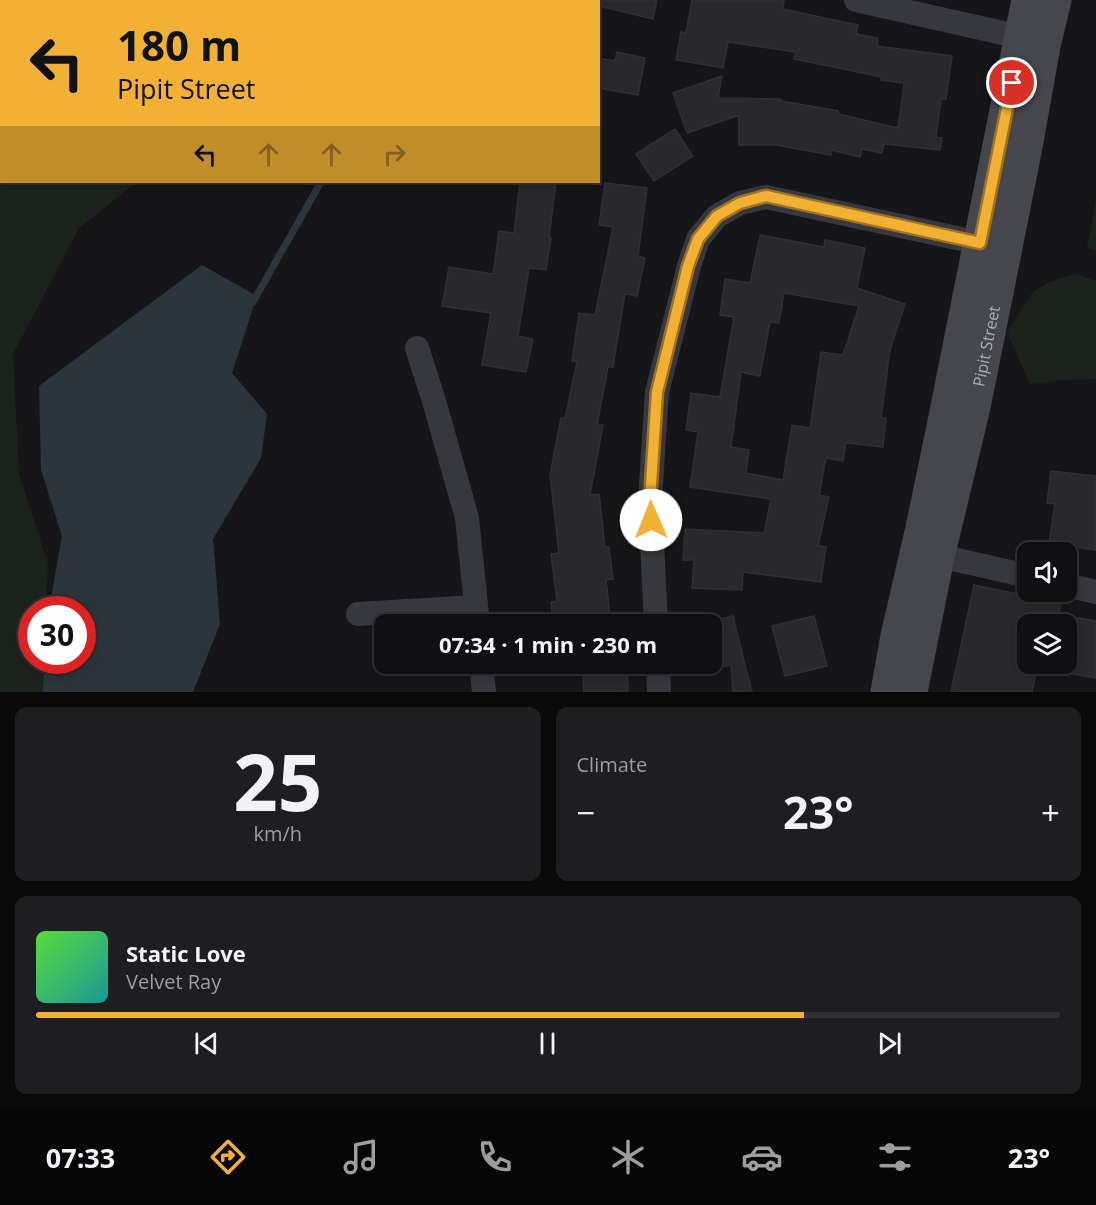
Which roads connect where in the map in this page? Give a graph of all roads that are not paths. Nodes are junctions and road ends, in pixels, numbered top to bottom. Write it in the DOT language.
graph roads {
  1 [pos="856,0"];
  2 [pos="1028,0"];
  3 [pos="1054,0"];
  4 [pos="1021,37"];
  5 [pos="980,243"];
  6 [pos="417,348"];
  7 [pos="927,554"];
  8 [pos="1017,574"];
  9 [pos="1077,588"];
  10 [pos="1096,592"];
  11 [pos="358,614"];
  12 [pos="374,614"];
  13 [pos="477,614"];
  14 [pos="656,614"];
  15 [pos="482,674"];
  16 [pos="659,674"];
  17 [pos="484,692"];
  18 [pos="660,692"];
  19 [pos="887,692"];
  20 [pos="911,692"];
  1 -- 4 [label="street"];
  2 -- 4 [label="main road, Pipit Street"];
  3 -- 7 [label="main road, Pipit Street"];
  4 -- 5 [label="main road, Pipit Street"];
  5 -- 7 [label="main road, Pipit Street"];
  5 -- 14 [label="street"];
  6 -- 13 [label="street"];
  7 -- 8 [label="street"];
  7 -- 19 [label="main road, Pipit Street"];
  7 -- 20 [label="main road, Pipit Street"];
  9 -- 10 [label="street"];
  11 -- 12 [label="street"];
  15 -- 17 [label="street"];
  16 -- 18 [label="street"];
}
